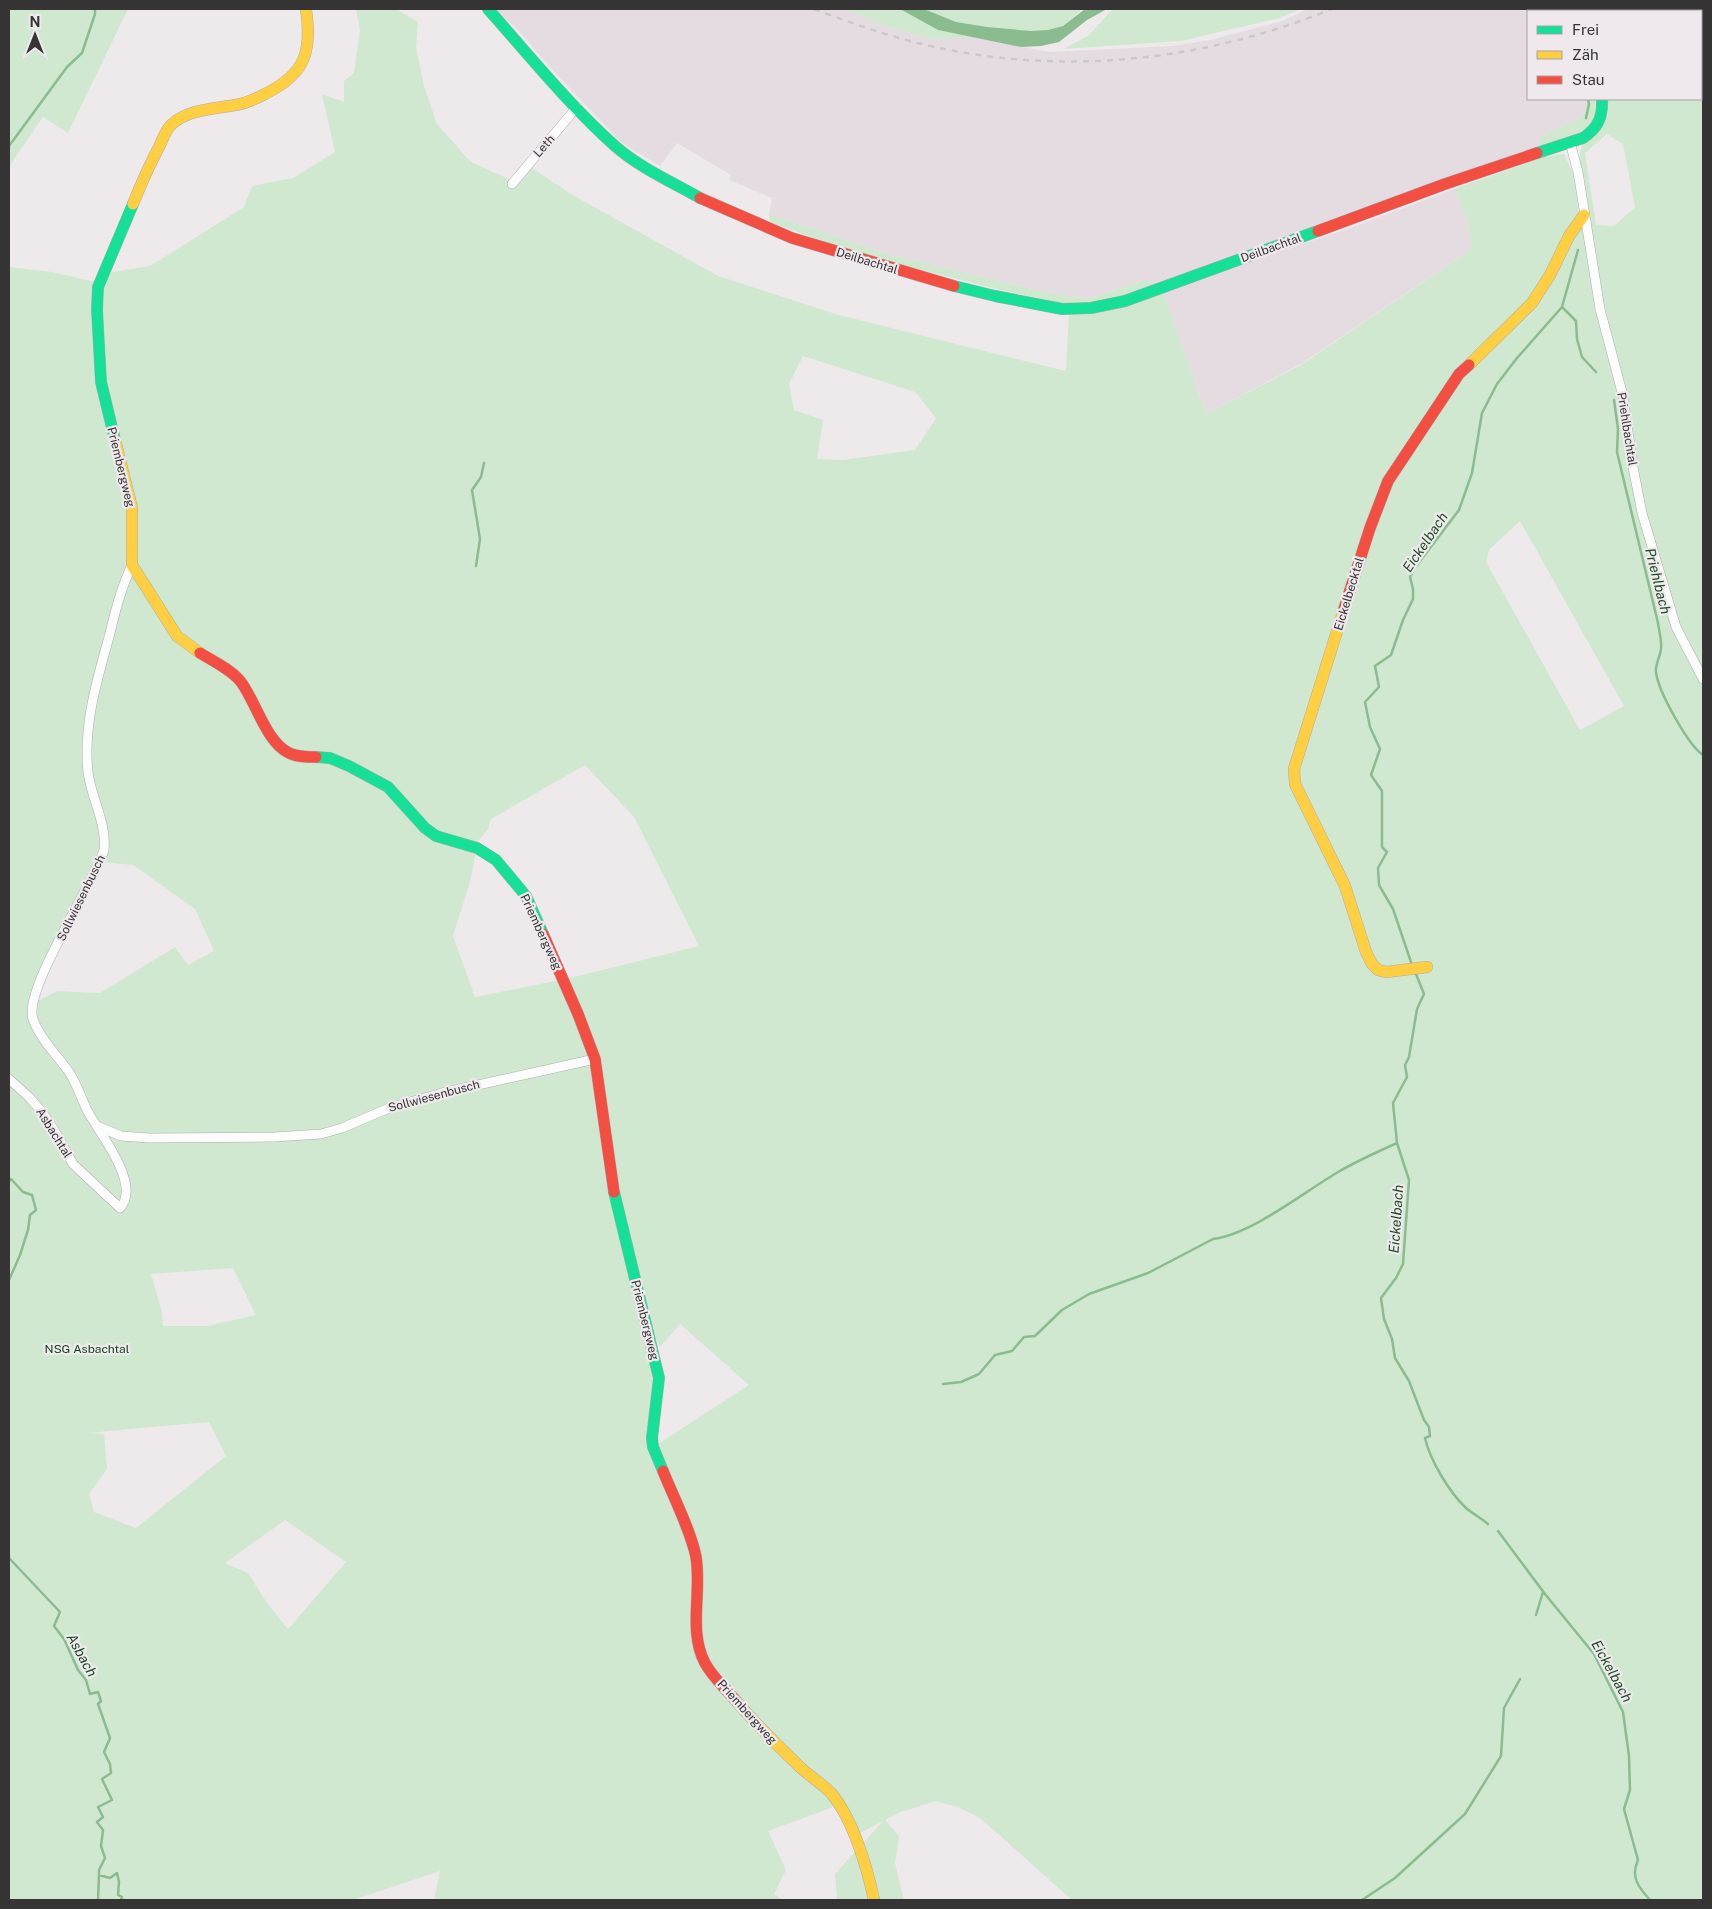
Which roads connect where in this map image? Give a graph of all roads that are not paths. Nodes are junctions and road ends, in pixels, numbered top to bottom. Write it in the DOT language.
graph roads {
  1 [pos="306,9"];
  2 [pos="488,9"];
  3 [pos="1602,100"];
  4 [pos="577,107"];
  5 [pos="1570,142"];
  6 [pos="512,184"];
  7 [pos="1584,215"];
  8 [pos="132,565"];
  9 [pos="1703,680"];
  10 [pos="1427,967"];
  11 [pos="595,1059"];
  12 [pos="9,1079"];
  13 [pos="97,1126"];
  14 [pos="120,1208"];
  15 [pos="874,1900"];
  1 -- 8 [label="street, Priembergweg"];
  2 -- 4 [label="street, Deilbachtal"];
  3 -- 5 [label="street, Deilbachtal"];
  4 -- 5 [label="street, Deilbachtal"];
  4 -- 6 [label="street, Leth"];
  5 -- 7 [label="street, Priehlbachtal"];
  7 -- 9 [label="street, Priehlbachtal"];
  7 -- 10 [label="street, Eickelbecktal"];
  8 -- 11 [label="street, Priembergweg"];
  8 -- 13 [label="street, Sollwiesenbusch"];
  11 -- 13 [label="street, Sollwiesenbusch"];
  11 -- 15 [label="street, Priembergweg"];
  12 -- 14 [label="street, Asbachtal"];
  13 -- 14 [label="street, Sollwiesenbusch"];
}
